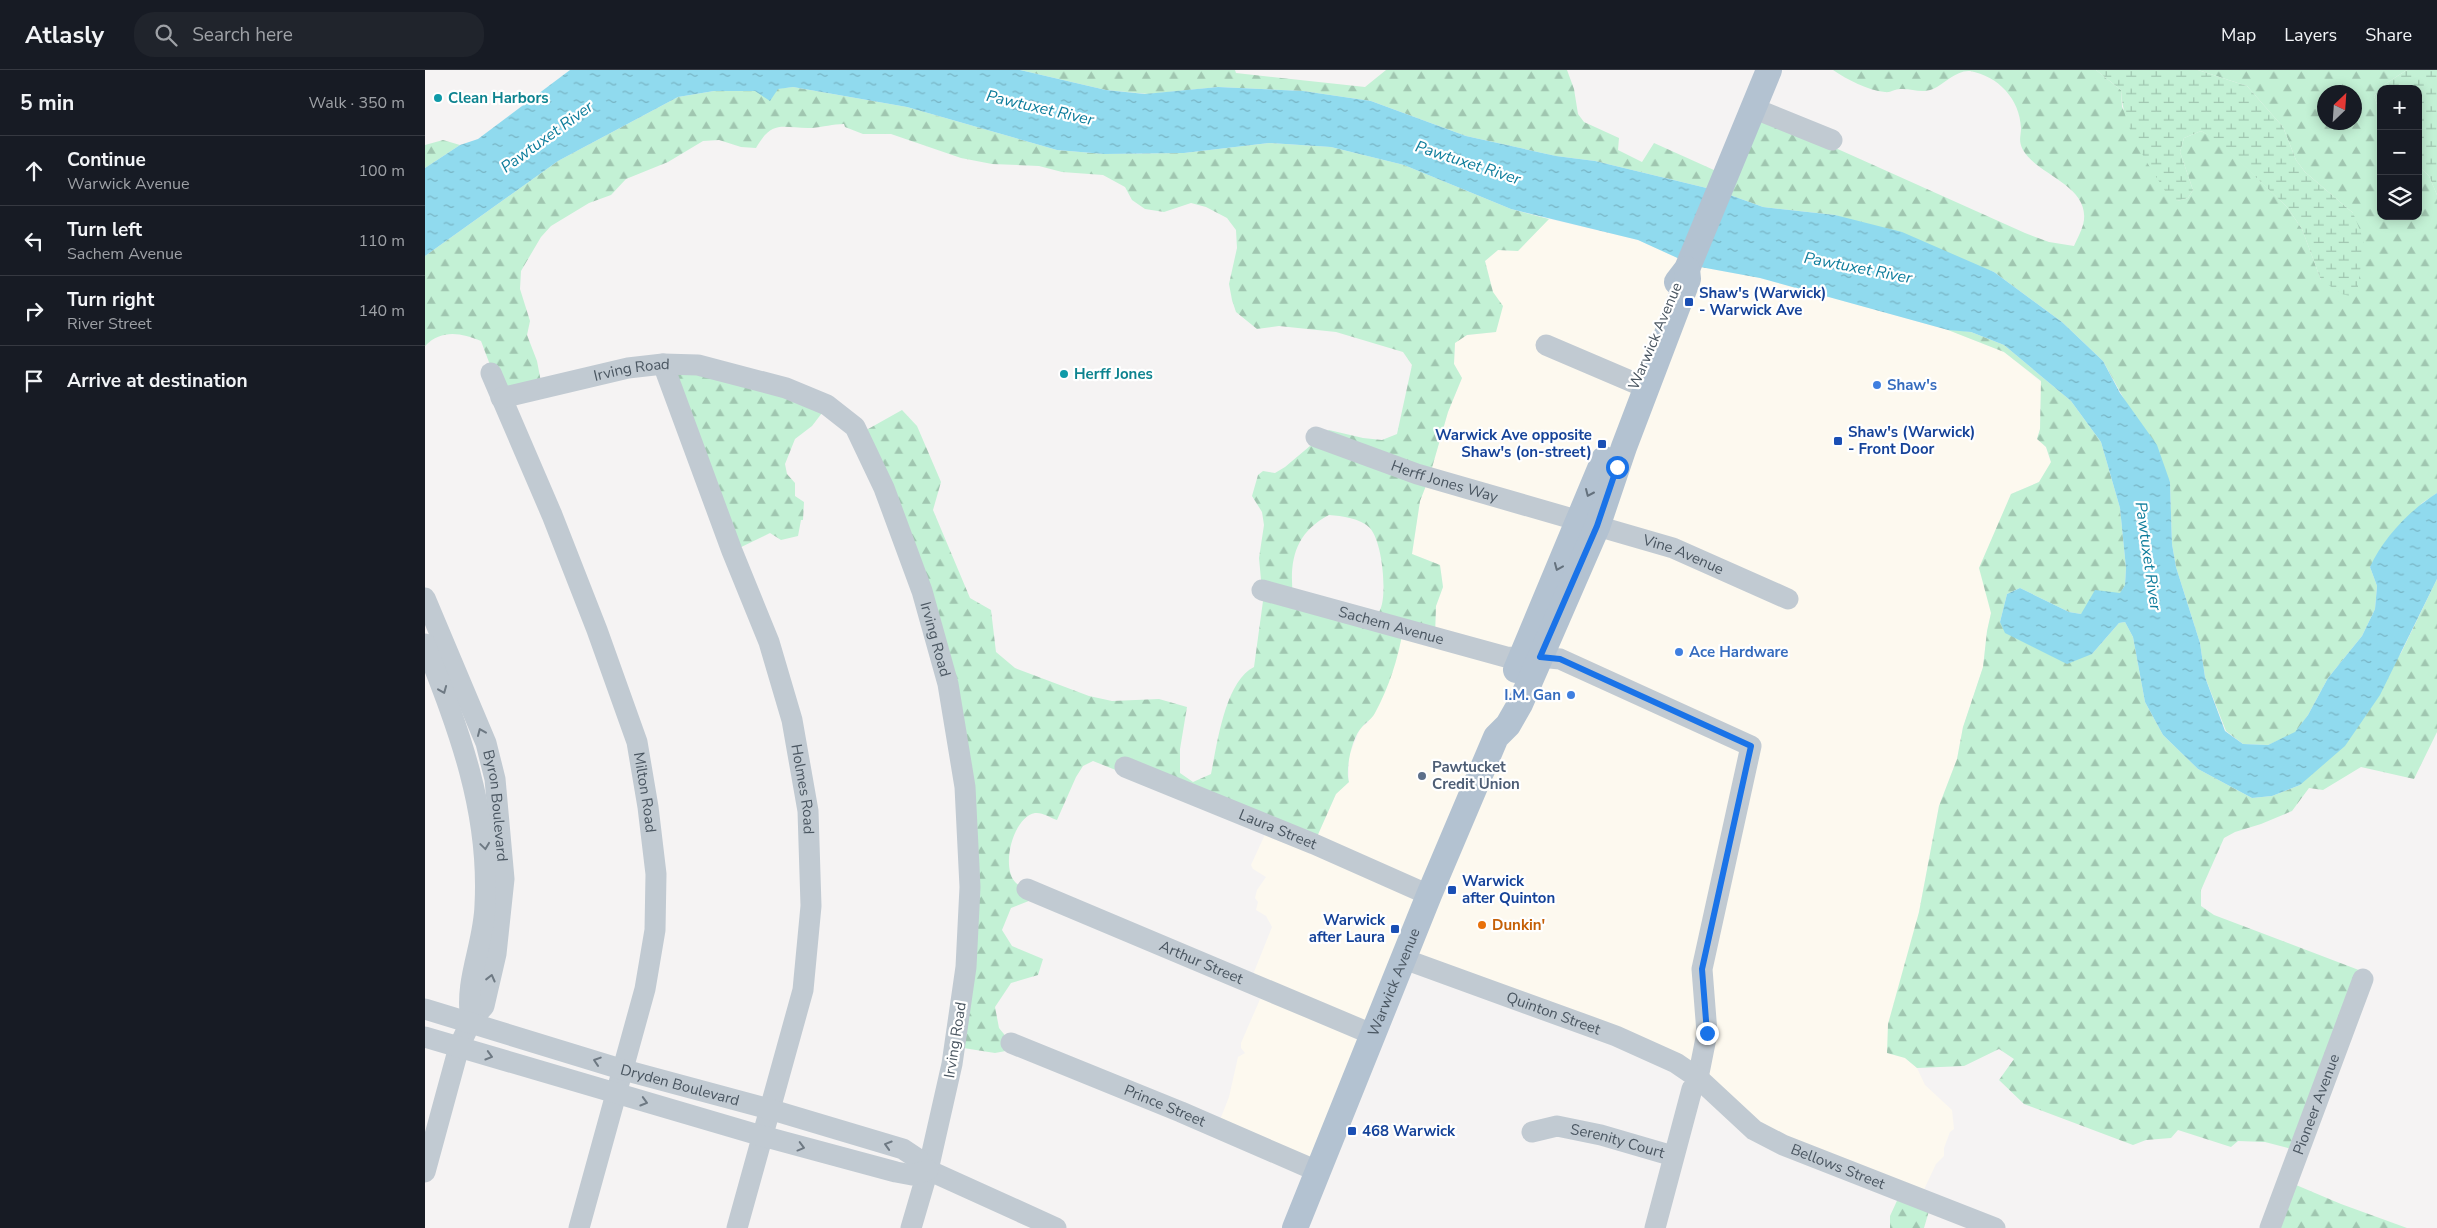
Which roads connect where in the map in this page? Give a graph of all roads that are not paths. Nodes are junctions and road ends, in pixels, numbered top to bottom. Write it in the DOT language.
graph roads {
  1 [pos="1769,70"];
  2 [pos="1753,108"];
  3 [pos="1832,140"];
  4 [pos="1688,267"];
  5 [pos="1546,345"];
  6 [pos="663,364"];
  7 [pos="491,373"];
  8 [pos="1635,383"];
  9 [pos="501,398"];
  10 [pos="1316,438"];
  11 [pos="1587,524"];
  12 [pos="1261,590"];
  13 [pos="425,598"];
  14 [pos="1788,599"];
  15 [pos="434,650"];
  16 [pos="1531,657"];
  17 [pos="1125,767"];
  18 [pos="1027,889"];
  19 [pos="1429,895"];
  20 [pos="1404,959"];
  21 [pos="2363,978"];
  22 [pos="425,1008"];
  23 [pos="471,1021"];
  24 [pos="1374,1035"];
  25 [pos="425,1037"];
  26 [pos="1011,1043"];
  27 [pos="459,1047"];
  28 [pos="624,1070"];
  29 [pos="1695,1084"];
  30 [pos="617,1094"];
  31 [pos="769,1109"];
  32 [pos="1532,1132"];
  33 [pos="762,1136"];
  34 [pos="1673,1156"];
  35 [pos="929,1170"];
  36 [pos="1317,1171"];
  37 [pos="425,1172"];
  38 [pos="579,1228"];
  39 [pos="737,1228"];
  40 [pos="911,1228"];
  41 [pos="1056,1228"];
  42 [pos="1295,1228"];
  43 [pos="1655,1228"];
  44 [pos="1995,1228"];
  45 [pos="2270,1228"];
  1 -- 2 [label="main road"];
  2 -- 3 [label="street"];
  2 -- 4 [label="main road"];
  4 -- 8 [label="main road, Warwick Avenue"];
  4 -- 11 [label="main road, Warwick Avenue"];
  5 -- 8 [label="street"];
  6 -- 9 [label="street, Irving Road"];
  6 -- 31 [label="street, Holmes Road"];
  6 -- 35 [label="street, Irving Road"];
  7 -- 9 [label="street, Milton Road"];
  8 -- 11 [label="main road, Warwick Avenue, one-way"];
  9 -- 28 [label="street, Milton Road"];
  10 -- 11 [label="street, Herff Jones Way"];
  11 -- 14 [label="street, Vine Avenue"];
  11 -- 16 [label="main road, Warwick Avenue"];
  12 -- 16 [label="street, Sachem Avenue"];
  13 -- 15 [label="street, Byron Boulevard"];
  15 -- 23 [label="street, Byron Boulevard"];
  16 -- 19 [label="main road, Warwick Avenue"];
  16 -- 29 [label="street, Sachem Avenue"];
  17 -- 19 [label="street, Laura Street"];
  18 -- 24 [label="street, Arthur Street"];
  19 -- 20 [label="main road, Warwick Avenue"];
  20 -- 24 [label="main road, Warwick Avenue"];
  20 -- 29 [label="street, Quinton Street"];
  21 -- 45 [label="street, Pioneer Avenue"];
  22 -- 23 [label="street, Dryden Boulevard"];
  23 -- 27 [label="street, Byron Boulevard"];
  28 -- 23 [label="street, Dryden Boulevard, one-way"];
  24 -- 36 [label="main road, Warwick Avenue"];
  25 -- 27 [label="street, Dryden Boulevard"];
  26 -- 36 [label="street, Prince Street"];
  27 -- 30 [label="street, Dryden Boulevard, one-way"];
  27 -- 37 [label="street, Byron Boulevard"];
  28 -- 30 [label="street, Milton Road"];
  28 -- 31 [label="street, Dryden Boulevard"];
  29 -- 34 [label="street"];
  29 -- 44 [label="street, Bellows Street"];
  30 -- 33 [label="street, Dryden Boulevard, one-way"];
  30 -- 38 [label="street, Milton Road"];
  31 -- 33 [label="street, Holmes Road"];
  35 -- 31 [label="street, Dryden Boulevard, one-way"];
  32 -- 34 [label="street, Serenity Court"];
  33 -- 35 [label="street, Dryden Boulevard, one-way"];
  33 -- 39 [label="street, Holmes Road"];
  34 -- 43 [label="street"];
  35 -- 40 [label="street, Irving Road"];
  35 -- 41 [label="street, Dryden Boulevard"];
  36 -- 42 [label="main road, Warwick Avenue"];
}
